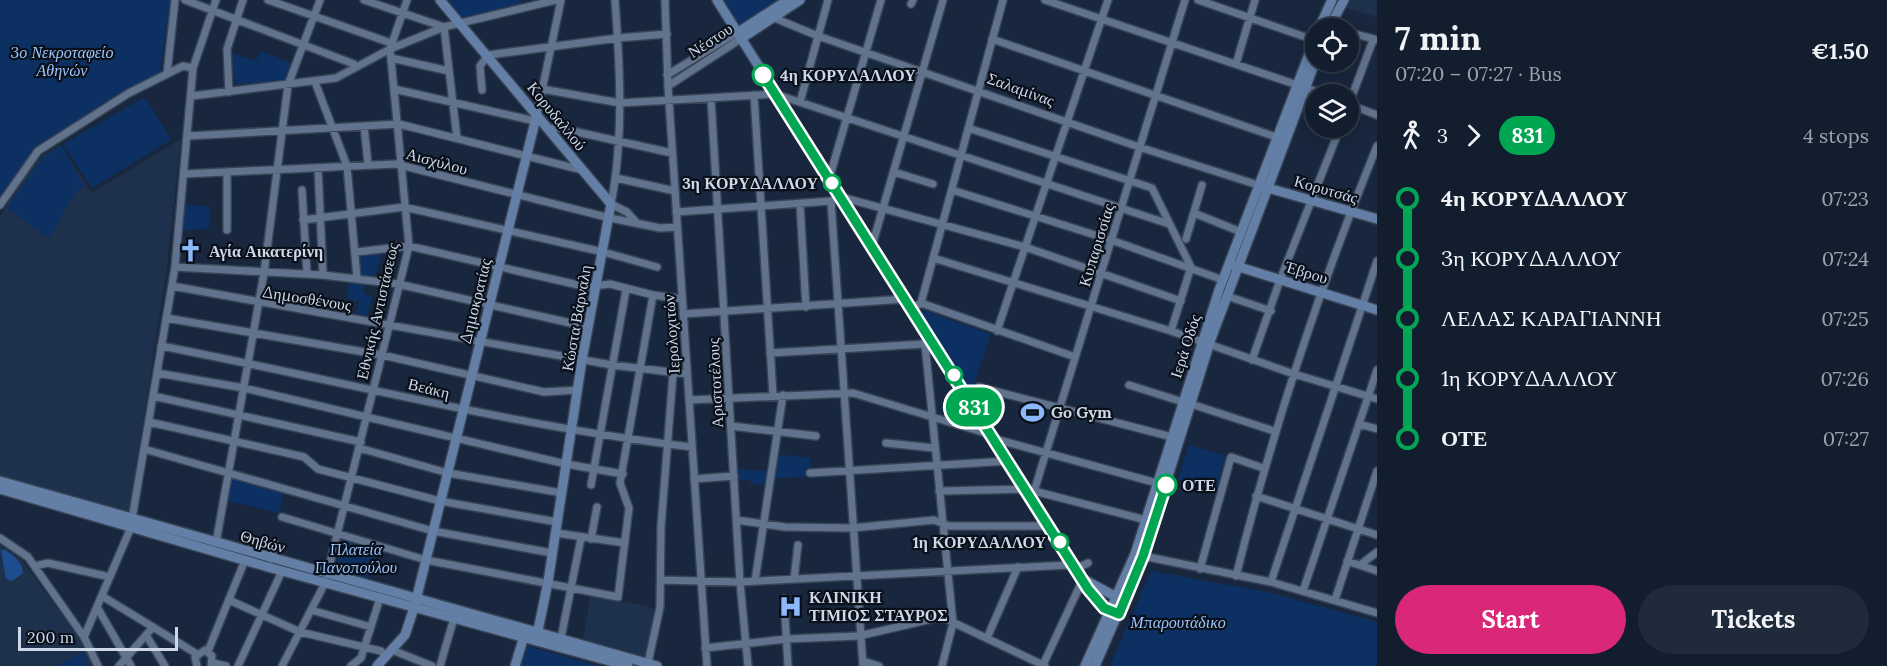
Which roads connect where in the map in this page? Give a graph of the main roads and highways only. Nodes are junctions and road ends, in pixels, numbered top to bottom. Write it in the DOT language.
graph roads {
  1 [pos="440,0"];
  2 [pos="717,0"];
  3 [pos="788,0"];
  4 [pos="800,0"];
  5 [pos="1336,1"];
  6 [pos="770,15"];
  7 [pos="1325,18"];
  8 [pos="1333,18"];
  9 [pos="740,35"];
  10 [pos="1305,72"];
  11 [pos="1309,72"];
  12 [pos="1301,85"];
  13 [pos="536,117"];
  14 [pos="1262,186"];
  15 [pos="611,204"];
  16 [pos="1377,219"];
  17 [pos="1234,265"];
  18 [pos="1377,310"];
  19 [pos="1205,343"];
  20 [pos="1187,403"];
  21 [pos="0,481"];
  22 [pos="0,489"];
  23 [pos="131,523"];
  24 [pos="326,579"];
  25 [pos="1083,579"];
  26 [pos="1121,599"];
  27 [pos="415,604"];
  28 [pos="1115,612"];
  29 [pos="524,636"];
  30 [pos="537,636"];
  31 [pos="653,665"];
  32 [pos="377,666"];
  33 [pos="515,666"];
  34 [pos="627,666"];
  35 [pos="1085,666"];
  36 [pos="1095,666"];
  1 -- 13 [label="main road, Κορυδαλλού"];
  2 -- 9 [label="main road"];
  3 -- 6 [label="main road, Νέστου"];
  4 -- 6 [label="main road, Νέστου"];
  5 -- 7 [label="main road"];
  5 -- 8 [label="main road"];
  6 -- 9 [label="main road, Νέστου"];
  9 -- 25 [label="main road"];
  10 -- 12 [label="main road, Ιερά Οδός"];
  11 -- 12 [label="main road, Ιερά Οδός"];
  12 -- 14 [label="main road, Ιερά Οδός"];
  12 -- 14 [label="main road, Ιερά Οδός"];
  13 -- 15 [label="main road, Κορυδαλλού"];
  13 -- 27 [label="main road, Δημοκρατίας"];
  14 -- 16 [label="main road, Κορυτσάς"];
  14 -- 17 [label="main road, Ιερά Οδός"];
  14 -- 17 [label="main road, Ιερά Οδός"];
  15 -- 30 [label="main road, Κώστα Βάρναλη"];
  17 -- 18 [label="main road, Έβρου"];
  17 -- 19 [label="main road, Ιερά Οδός"];
  17 -- 19 [label="main road, Ιερά Οδός"];
  19 -- 20 [label="main road, Ιερά Οδός"];
  20 -- 26 [label="main road, Ιερά Οδός"];
  20 -- 26 [label="main road, Ιερά Οδός"];
  21 -- 23 [label="main road, Θηβών"];
  22 -- 23 [label="main road, Θηβών"];
  23 -- 24 [label="main road, Θηβών"];
  23 -- 24 [label="main road, Θηβών"];
  24 -- 27 [label="main road, Θηβών"];
  24 -- 27 [label="main road, Θηβών"];
  25 -- 26 [label="main road"];
  25 -- 28 [label="main road"];
  26 -- 28 [label="main road, Ιερά Οδός"];
  27 -- 29 [label="main road, Θηβών"];
  27 -- 30 [label="main road, Θηβών"];
  27 -- 32 [label="main road, Δημοκρατίας"];
  28 -- 35 [label="main road, Ιερά Οδός"];
  28 -- 36 [label="main road, Ιερά Οδός"];
  29 -- 30 [label="main road"];
  29 -- 33 [label="main road"];
  30 -- 31 [label="main road, Θηβών"];
  30 -- 34 [label="main road, Θηβών"];
}
